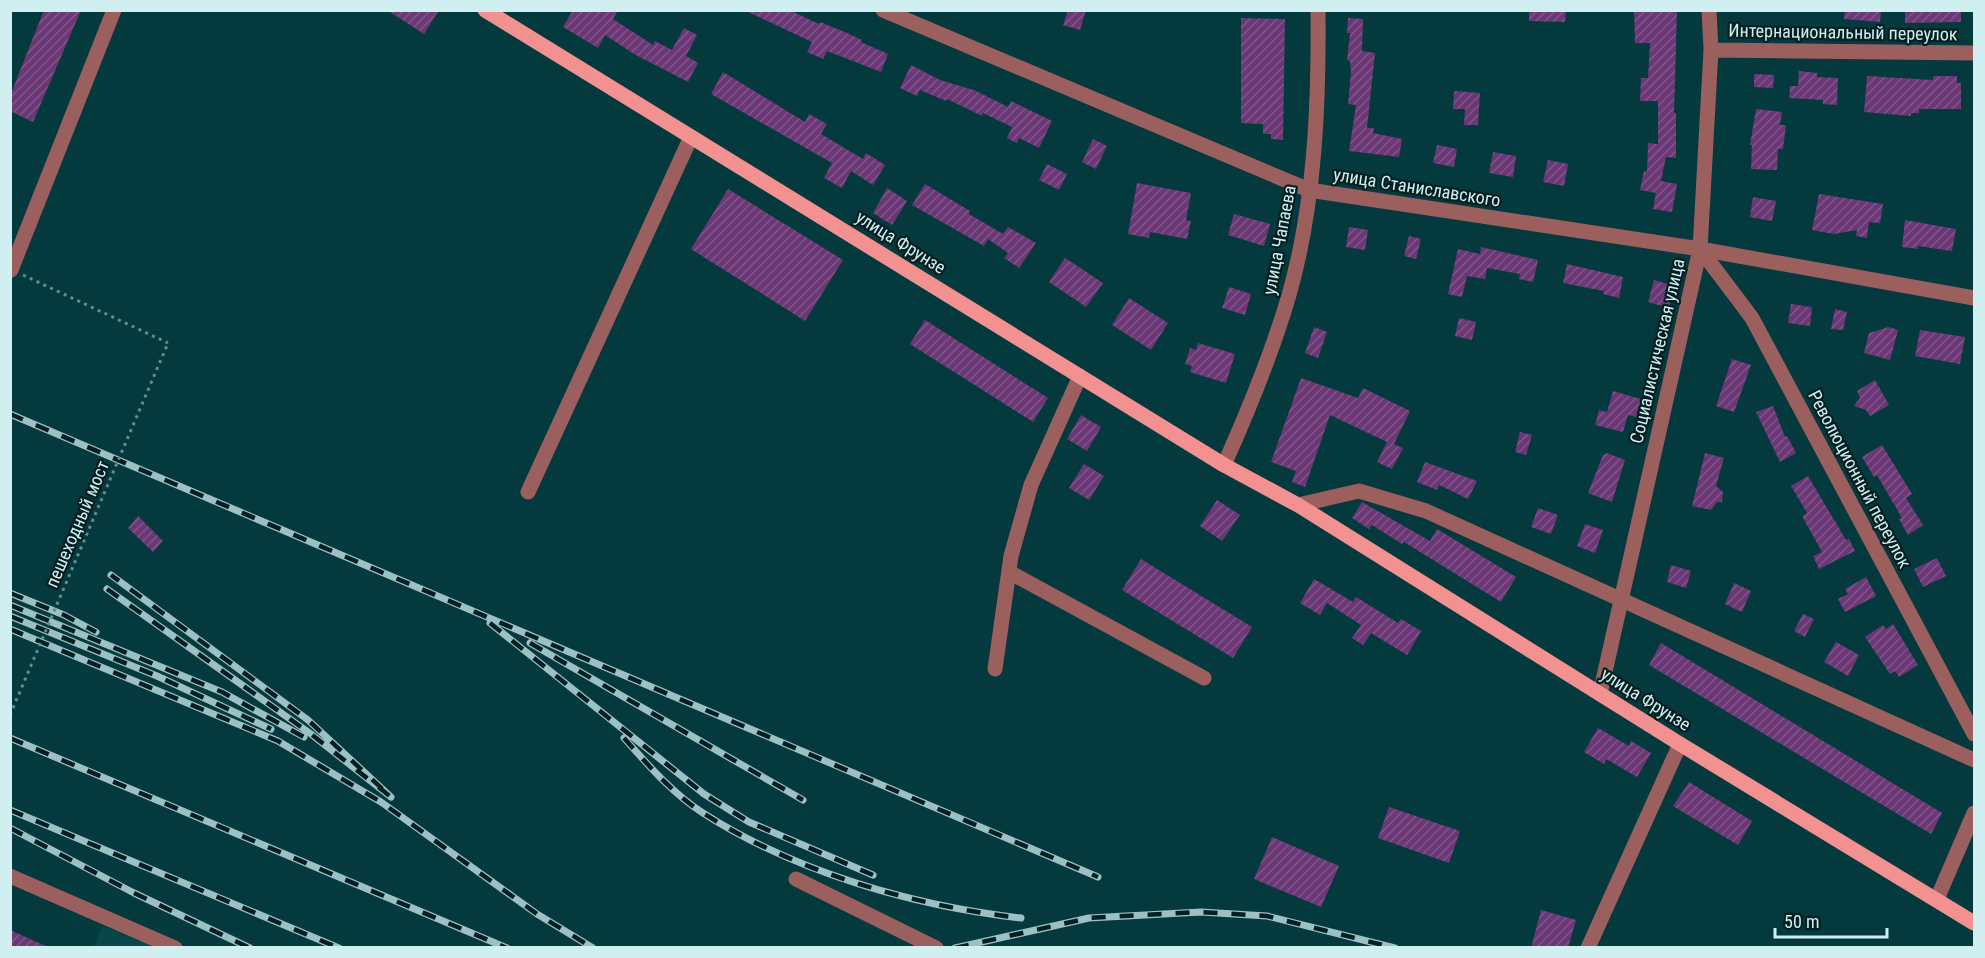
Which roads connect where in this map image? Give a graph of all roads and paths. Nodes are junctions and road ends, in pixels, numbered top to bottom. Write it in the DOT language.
graph roads {
  1 [pos="114,10"];
  2 [pos="485,10"];
  3 [pos="883,10"];
  4 [pos="1318,10"];
  5 [pos="1709,10"];
  6 [pos="1711,50"];
  7 [pos="1974,53"];
  8 [pos="691,137"];
  9 [pos="1310,190"];
  10 [pos="1700,249"];
  11 [pos="11,270"];
  12 [pos="1974,298"];
  13 [pos="1080,376"];
  14 [pos="1224,465"];
  15 [pos="528,492"];
  16 [pos="1298,505"];
  17 [pos="1009,572"];
  18 [pos="1622,598"];
  19 [pos="996,669"];
  20 [pos="1204,678"];
  21 [pos="1600,694"];
  22 [pos="10,715"];
  23 [pos="1974,734"];
  24 [pos="1680,744"];
  25 [pos="1974,760"];
  26 [pos="1974,813"];
  27 [pos="10,876"];
  28 [pos="796,879"];
  29 [pos="1937,899"];
  30 [pos="1974,923"];
  31 [pos="175,948"];
  32 [pos="936,948"];
  33 [pos="1588,948"];
  1 -- 11 [label="street"];
  2 -- 8 [label="main road, улица Фрунзе"];
  3 -- 9 [label="street, улица Станиславского"];
  4 -- 9 [label="street, улица Чапаева"];
  5 -- 6 [label="street, Социалистическая улица"];
  6 -- 7 [label="street, Интернациональный переулок"];
  6 -- 10 [label="street, Социалистическая улица"];
  8 -- 13 [label="main road, улица Фрунзе"];
  8 -- 15 [label="street"];
  9 -- 10 [label="street, улица Станиславского"];
  9 -- 14 [label="street, улица Чапаева"];
  10 -- 12 [label="street, улица Станиславского"];
  10 -- 18 [label="street, Социалистическая улица"];
  10 -- 23 [label="street, Революционный переулок"];
  11 -- 22 [label="path, пешеходный мост, bridge"];
  13 -- 14 [label="main road, улица Фрунзе"];
  13 -- 17 [label="street"];
  14 -- 16 [label="main road, улица Фрунзе"];
  16 -- 18 [label="street"];
  16 -- 21 [label="main road, улица Фрунзе"];
  17 -- 19 [label="street"];
  17 -- 20 [label="street"];
  18 -- 21 [label="street, Социалистическая улица"];
  18 -- 25 [label="street"];
  21 -- 24 [label="main road, улица Фрунзе"];
  24 -- 29 [label="main road, улица Фрунзе"];
  24 -- 33 [label="street"];
  26 -- 29 [label="street"];
  27 -- 31 [label="street"];
  28 -- 32 [label="street"];
  29 -- 30 [label="main road, улица Фрунзе"];
}
